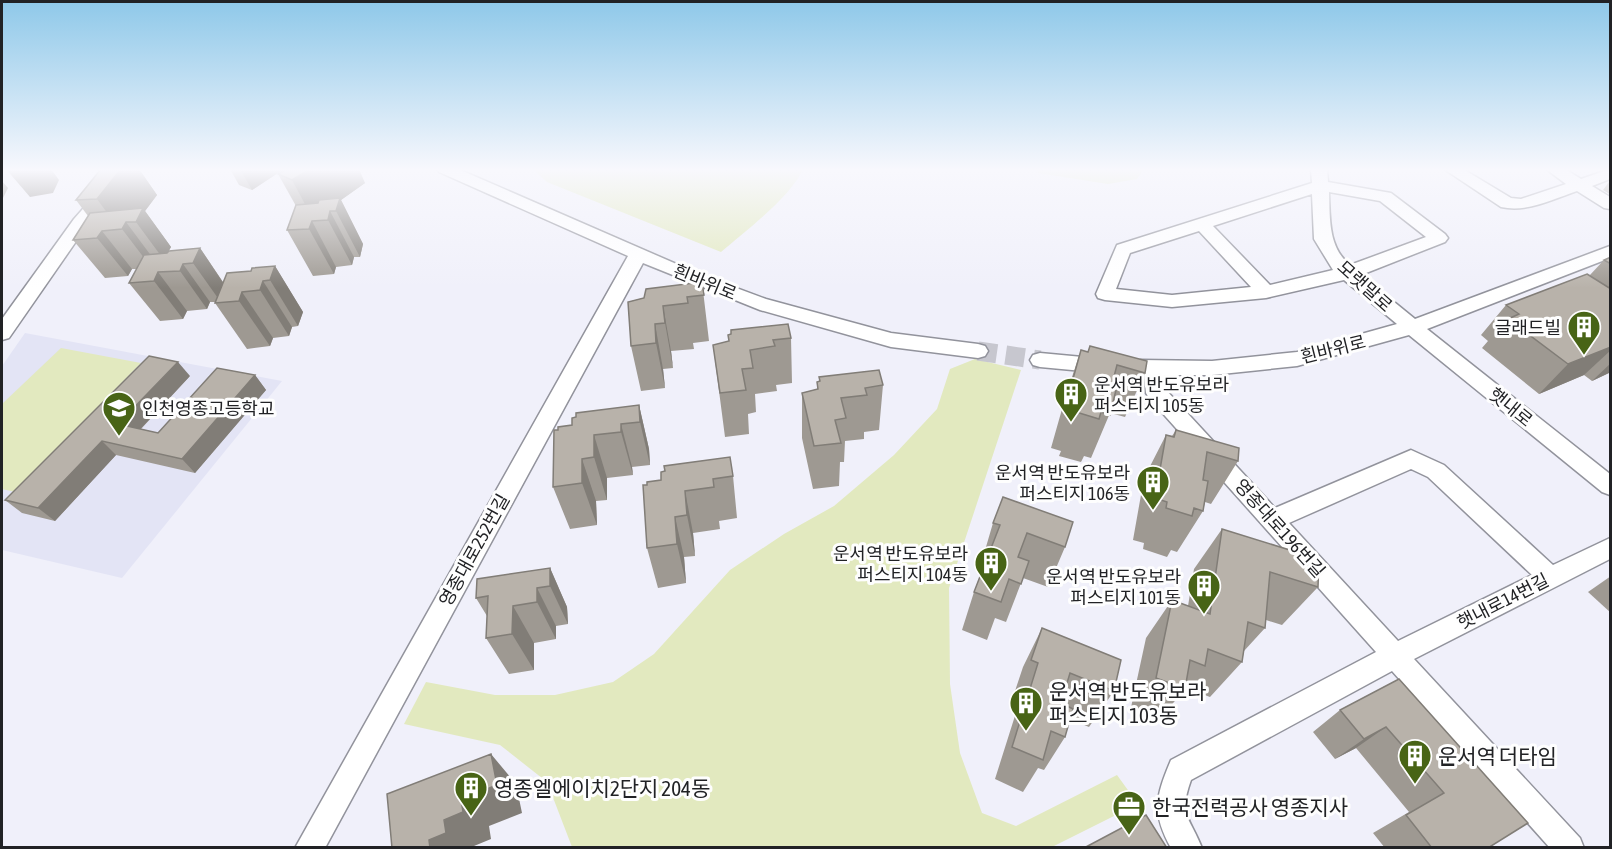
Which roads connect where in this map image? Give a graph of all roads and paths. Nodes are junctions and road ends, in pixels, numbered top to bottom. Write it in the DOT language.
graph roads {
  1 [pos="92,209"];
  2 [pos="537,209"];
  3 [pos="1238,209"];
  4 [pos="1321,209"];
  5 [pos="1400,209"];
  6 [pos="1201,223"];
  7 [pos="1611,252"];
  8 [pos="639,253"];
  9 [pos="1348,273"];
  10 [pos="1266,292"];
  11 [pos="1412,327"];
  12 [pos="2,333"];
  13 [pos="978,351"];
  14 [pos="1040,360"];
  15 [pos="1153,367"];
  16 [pos="1611,486"];
  17 [pos="1272,520"];
  18 [pos="1611,548"];
  19 [pos="1550,577"];
  20 [pos="1396,656"];
  21 [pos="309,848"];
  22 [pos="1188,848"];
  23 [pos="1570,848"];
  1 -- 12 [label="street"];
  2 -- 8 [label="street, 흰바위로"];
  3 -- 6 [label="street"];
  4 -- 9 [label="street, 모랫말로"];
  5 -- 9 [label="street"];
  6 -- 10 [label="street"];
  6 -- 10 [label="street"];
  7 -- 11 [label="street, 흰바위로"];
  8 -- 13 [label="street, 흰바위로"];
  8 -- 21 [label="street, 영종대로252번길"];
  9 -- 10 [label="street"];
  9 -- 11 [label="street, 모랫말로"];
  11 -- 15 [label="street, 흰바위로"];
  11 -- 16 [label="street, 햇내로"];
  14 -- 15 [label="street, 흰바위로"];
  15 -- 17 [label="street, 영종대로196번길"];
  17 -- 19 [label="street"];
  17 -- 20 [label="street, 영종대로196번길"];
  18 -- 19 [label="street, 햇내로14번길"];
  19 -- 20 [label="street, 햇내로14번길"];
  20 -- 22 [label="street"];
  20 -- 23 [label="street, 영종대로196번길"];
}
